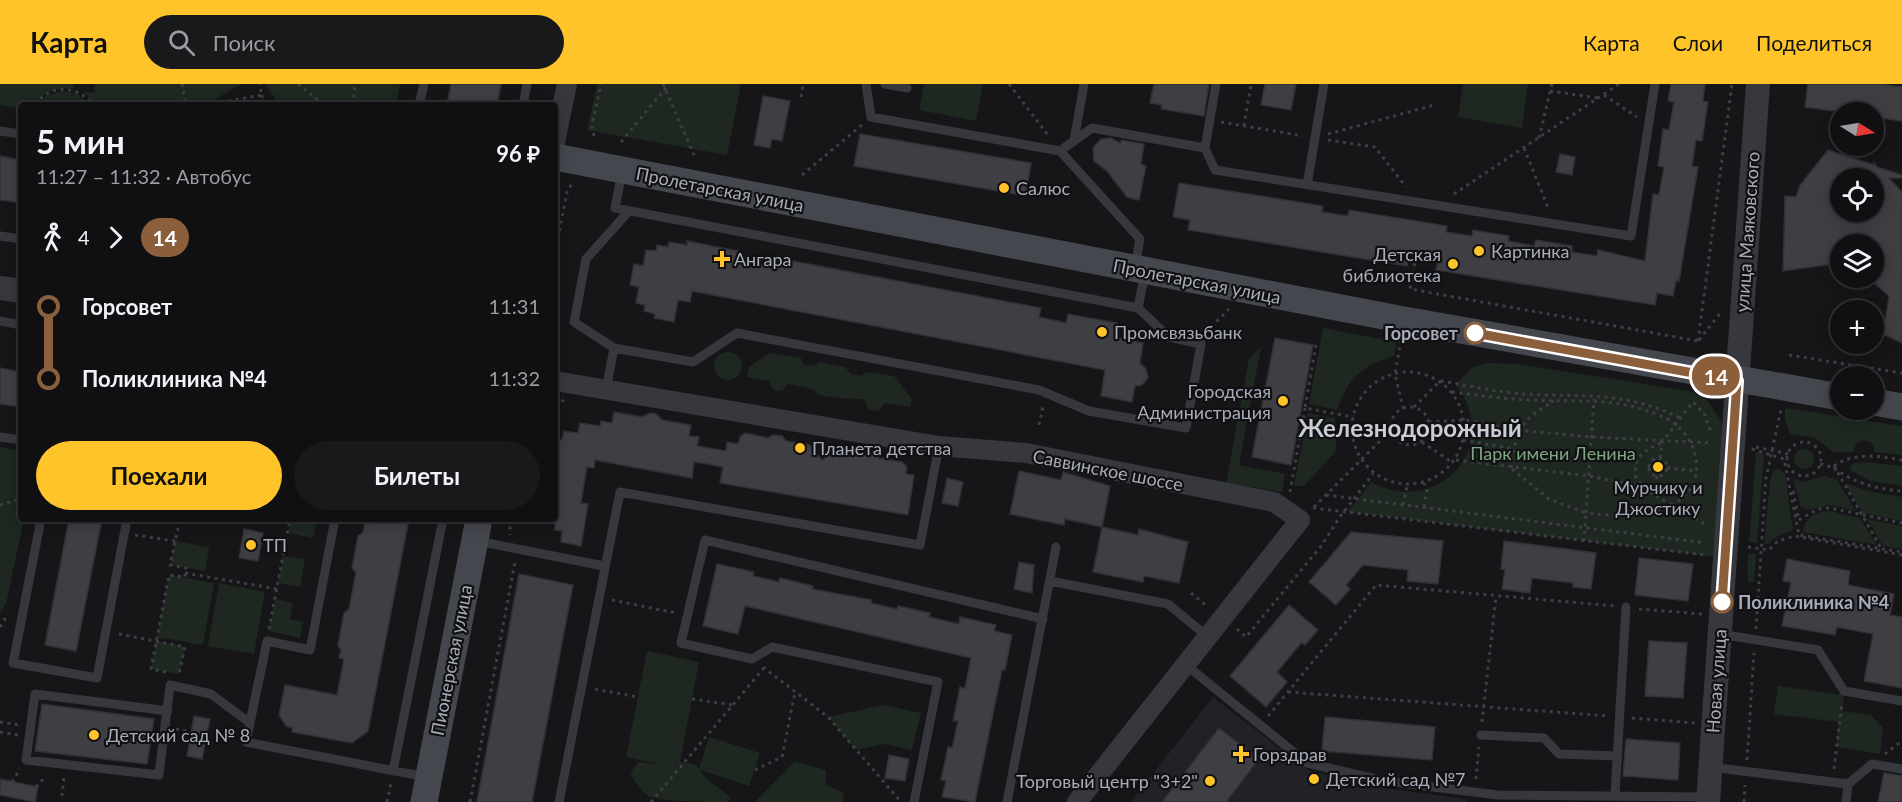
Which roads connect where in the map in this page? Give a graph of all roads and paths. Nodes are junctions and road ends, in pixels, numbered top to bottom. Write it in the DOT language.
graph roads {
  1 [pos="74,84"];
  2 [pos="182,84"];
  3 [pos="259,84"];
  4 [pos="298,84"];
  5 [pos="355,84"];
  6 [pos="424,84"];
  7 [pos="528,84"];
  8 [pos="567,84"];
  9 [pos="600,84"];
  10 [pos="663,84"];
  11 [pos="669,84"];
  12 [pos="803,84"];
  13 [pos="866,84"];
  14 [pos="885,84"];
  15 [pos="1009,84"];
  16 [pos="1084,84"];
  17 [pos="1216,84"];
  18 [pos="1251,84"];
  19 [pos="1324,84"];
  20 [pos="1552,84"];
  21 [pos="1619,84"];
  22 [pos="1655,84"];
  23 [pos="1732,84"];
  24 [pos="1758,84"];
  25 [pos="908,88"];
  26 [pos="73,89"];
  27 [pos="665,89"];
  28 [pos="1550,91"];
  29 [pos="261,95"];
  30 [pos="1604,95"];
  31 [pos="314,97"];
  32 [pos="801,97"];
  33 [pos="1598,98"];
  34 [pos="242,99"];
  35 [pos="38,102"];
  36 [pos="91,102"];
  37 [pos="185,102"];
  38 [pos="224,102"];
  39 [pos="241,102"];
  40 [pos="262,102"];
  41 [pos="313,102"];
  42 [pos="320,102"];
  43 [pos="353,102"];
  44 [pos="420,102"];
  45 [pos="524,102"];
  46 [pos="1434,105"];
  47 [pos="871,117"];
  48 [pos="1649,125"];
  49 [pos="1244,126"];
  50 [pos="558,128"];
  51 [pos="0,130"];
  52 [pos="18,133"];
  53 [pos="594,136"];
  54 [pos="1315,138"];
  55 [pos="1539,138"];
  56 [pos="621,141"];
  57 [pos="1074,141"];
  58 [pos="1524,147"];
  59 [pos="1205,148"];
  60 [pos="1060,151"];
  61 [pos="694,155"];
  62 [pos="558,158"];
  63 [pos="622,170"];
  64 [pos="802,175"];
  65 [pos="1307,185"];
  66 [pos="1450,207"];
  67 [pos="629,211"];
  68 [pos="1555,224"];
  69 [pos="0,236"];
  70 [pos="18,239"];
  71 [pos="1416,256"];
  72 [pos="1140,270"];
  73 [pos="0,288"];
  74 [pos="18,291"];
  75 [pos="1232,306"];
  76 [pos="1138,308"];
  77 [pos="1724,309"];
  78 [pos="0,321"];
  79 [pos="18,324"];
  80 [pos="1401,339"];
  81 [pos="1698,341"];
  82 [pos="1195,342"];
  83 [pos="1316,345"];
  84 [pos="614,348"];
  85 [pos="1789,355"];
  86 [pos="1902,373"];
  87 [pos="1395,374"];
  88 [pos="1440,381"];
  89 [pos="1737,381"];
  90 [pos="558,382"];
  91 [pos="606,390"];
  92 [pos="1045,392"];
  93 [pos="1452,392"];
  94 [pos="1830,395"];
  95 [pos="1594,399"];
  96 [pos="1555,400"];
  97 [pos="1884,404"];
  98 [pos="1414,407"];
  99 [pos="1902,407"];
  100 [pos="1305,408"];
  101 [pos="1403,408"];
  102 [pos="1781,408"];
  103 [pos="1353,417"];
  104 [pos="1680,418"];
  105 [pos="1465,420"];
  106 [pos="1429,422"];
  107 [pos="1676,424"];
  108 [pos="1039,425"];
  109 [pos="1391,430"];
  110 [pos="1518,430"];
  111 [pos="0,437"];
  112 [pos="1591,437"];
  113 [pos="18,440"];
  114 [pos="1464,440"];
  115 [pos="1692,441"];
  116 [pos="1422,442"];
  117 [pos="1662,442"];
  118 [pos="939,446"];
  119 [pos="1744,446"];
  120 [pos="1514,449"];
  121 [pos="1772,452"];
  122 [pos="1788,454"];
  123 [pos="1660,458"];
  124 [pos="1361,460"];
  125 [pos="1788,460"];
  126 [pos="1902,460"];
  127 [pos="1454,461"];
  128 [pos="1820,464"];
  129 [pos="1834,466"];
  130 [pos="1511,468"];
  131 [pos="1667,468"];
  132 [pos="1696,471"];
  133 [pos="1374,473"];
  134 [pos="1588,476"];
  135 [pos="1657,476"];
  136 [pos="1425,483"];
  137 [pos="1407,485"];
  138 [pos="1644,488"];
  139 [pos="1902,491"];
  140 [pos="1654,494"];
  141 [pos="1326,495"];
  142 [pos="1354,498"];
  143 [pos="18,500"];
  144 [pos="1674,504"];
  145 [pos="0,505"];
  146 [pos="1403,505"];
  147 [pos="1424,507"];
  148 [pos="1300,512"];
  149 [pos="1344,512"];
  150 [pos="1586,513"];
  151 [pos="1862,516"];
  152 [pos="1339,518"];
  153 [pos="1799,520"];
  154 [pos="40,522"];
  155 [pos="126,522"];
  156 [pos="177,522"];
  157 [pos="289,522"];
  158 [pos="334,522"];
  159 [pos="442,522"];
  160 [pos="510,522"];
  161 [pos="1902,523"];
  162 [pos="1709,526"];
  163 [pos="1585,527"];
  164 [pos="1797,527"];
  165 [pos="477,530"];
  166 [pos="124,533"];
  167 [pos="1796,536"];
  168 [pos="175,541"];
  169 [pos="1584,541"];
  170 [pos="1708,543"];
  171 [pos="1056,547"];
  172 [pos="1749,547"];
  173 [pos="513,548"];
  174 [pos="1761,549"];
  175 [pos="1883,550"];
  176 [pos="1902,554"];
  177 [pos="1707,556"];
  178 [pos="604,566"];
  179 [pos="186,573"];
  180 [pos="1050,581"];
  181 [pos="277,589"];
  182 [pos="1496,596"];
  183 [pos="598,598"];
  184 [pos="1626,608"];
  185 [pos="1703,614"];
  186 [pos="687,615"];
  187 [pos="1042,619"];
  188 [pos="106,632"];
  189 [pos="1720,634"];
  190 [pos="1208,637"];
  191 [pos="1755,639"];
  192 [pos="156,641"];
  193 [pos="267,641"];
  194 [pos="752,658"];
  195 [pos="1186,665"];
  196 [pos="764,668"];
  197 [pos="581,687"];
  198 [pos="795,692"];
  199 [pos="1288,692"];
  200 [pos="1844,692"];
  201 [pos="638,697"];
  202 [pos="692,699"];
  203 [pos="1902,701"];
  204 [pos="733,705"];
  205 [pos="1484,707"];
  206 [pos="168,711"];
  207 [pos="1620,717"];
  208 [pos="0,722"];
  209 [pos="250,723"];
  210 [pos="1696,723"];
  211 [pos="1260,725"];
  212 [pos="30,727"];
  213 [pos="1481,735"];
  214 [pos="1617,756"];
  215 [pos="65,764"];
  216 [pos="1710,767"];
  217 [pos="1902,769"];
  218 [pos="755,770"];
  219 [pos="393,771"];
  220 [pos="1746,771"];
  221 [pos="1832,782"];
  222 [pos="1848,784"];
  223 [pos="426,790"];
  224 [pos="1474,793"];
  225 [pos="1615,795"];
  226 [pos="62,796"];
  227 [pos="1708,800"];
  228 [pos="387,802"];
  229 [pos="470,802"];
  230 [pos="559,802"];
  231 [pos="651,802"];
  232 [pos="902,802"];
  233 [pos="914,802"];
  234 [pos="1007,802"];
  235 [pos="1077,802"];
  236 [pos="1744,802"];
  237 [pos="1846,802"];
  1 -- 26 [label="path"];
  2 -- 37 [label="path"];
  3 -- 29 [label="path"];
  4 -- 31 [label="path"];
  5 -- 43 [label="path"];
  6 -- 44 [label="lane"];
  7 -- 45 [label="lane"];
  8 -- 50 [label="street"];
  9 -- 53 [label="path"];
  10 -- 27 [label="path"];
  11 -- 27 [label="path"];
  12 -- 32 [label="path"];
  13 -- 47 [label="lane"];
  14 -- 25 [label="lane"];
  15 -- 60 [label="path"];
  16 -- 57 [label="lane"];
  17 -- 59 [label="lane"];
  18 -- 49 [label="path"];
  19 -- 54 [label="lane"];
  20 -- 28 [label="path"];
  21 -- 30 [label="path"];
  22 -- 48 [label="lane"];
  23 -- 81 [label="path"];
  24 -- 89 [label="street, улица Маяковского"];
  26 -- 35 [label="path"];
  26 -- 36 [label="path"];
  27 -- 56 [label="path"];
  27 -- 61 [label="path"];
  28 -- 33 [label="path"];
  28 -- 55 [label="path"];
  29 -- 34 [label="path"];
  29 -- 40 [label="path"];
  30 -- 33 [label="path"];
  30 -- 48 [label="path"];
  31 -- 41 [label="path"];
  31 -- 42 [label="path"];
  33 -- 55 [label="path"];
  34 -- 38 [label="path"];
  34 -- 39 [label="path"];
  46 -- 54 [label="path"];
  47 -- 60 [label="lane"];
  47 -- 64 [label="path"];
  48 -- 68 [label="lane"];
  51 -- 52 [label="lane"];
  54 -- 65 [label="lane"];
  55 -- 58 [label="path"];
  57 -- 59 [label="lane"];
  57 -- 60 [label="lane"];
  58 -- 66 [label="path"];
  58 -- 68 [label="path"];
  59 -- 65 [label="lane"];
  60 -- 72 [label="lane"];
  62 -- 63 [label="main road, Пролетарская улица"];
  63 -- 67 [label="lane"];
  63 -- 72 [label="main road, Пролетарская улица"];
  65 -- 66 [label="lane"];
  66 -- 68 [label="lane"];
  67 -- 76 [label="lane"];
  67 -- 84 [label="lane"];
  69 -- 70 [label="lane"];
  71 -- 81 [label="path"];
  72 -- 76 [label="lane"];
  72 -- 89 [label="main road, Пролетарская улица"];
  73 -- 74 [label="street"];
  75 -- 82 [label="path"];
  76 -- 82 [label="lane"];
  77 -- 81 [label="path"];
  78 -- 79 [label="lane"];
  80 -- 87 [label="path"];
  82 -- 92 [label="lane"];
  83 -- 100 [label="path"];
  84 -- 91 [label="lane"];
  84 -- 92 [label="lane"];
  85 -- 86 [label="path"];
  87 -- 88 [label="path"];
  87 -- 101 [label="path"];
  87 -- 103 [label="path"];
  88 -- 93 [label="path"];
  88 -- 98 [label="path"];
  88 -- 104 [label="path"];
  89 -- 94 [label="main road, Пролетарская улица"];
  89 -- 119 [label="street, Новая улица"];
  90 -- 91 [label="street, Саввинское шоссе"];
  91 -- 118 [label="street, Саввинское шоссе"];
  92 -- 108 [label="path"];
  93 -- 96 [label="path"];
  93 -- 105 [label="path"];
  95 -- 96 [label="path"];
  95 -- 107 [label="path"];
  95 -- 112 [label="path"];
  96 -- 110 [label="path"];
  97 -- 99 [label="main road"];
  98 -- 101 [label="path"];
  98 -- 106 [label="path"];
  100 -- 103 [label="path"];
  100 -- 148 [label="path"];
  101 -- 109 [label="path"];
  102 -- 121 [label="path"];
  103 -- 124 [label="path"];
  104 -- 107 [label="path"];
  104 -- 115 [label="path"];
  105 -- 106 [label="path"];
  105 -- 110 [label="path"];
  105 -- 114 [label="path"];
  106 -- 116 [label="path"];
  107 -- 115 [label="path"];
  107 -- 117 [label="path"];
  109 -- 116 [label="path"];
  109 -- 124 [label="path"];
  110 -- 112 [label="path"];
  110 -- 120 [label="path"];
  111 -- 113 [label="lane"];
  112 -- 117 [label="path"];
  112 -- 134 [label="path"];
  114 -- 120 [label="path"];
  114 -- 127 [label="path"];
  115 -- 117 [label="path"];
  115 -- 132 [label="path"];
  116 -- 127 [label="path"];
  117 -- 123 [label="path"];
  117 -- 138 [label="path"];
  118 -- 148 [label="street, Саввинское шоссе"];
  118 -- 178 [label="lane"];
  119 -- 121 [label="path"];
  119 -- 121 [label="path"];
  119 -- 189 [label="street, Новая улица"];
  120 -- 130 [label="path"];
  121 -- 122 [label="path"];
  121 -- 164 [label="path"];
  121 -- 174 [label="path"];
  122 -- 125 [label="path"];
  122 -- 128 [label="path"];
  123 -- 131 [label="path"];
  123 -- 135 [label="path"];
  124 -- 133 [label="path"];
  124 -- 141 [label="path"];
  125 -- 128 [label="path"];
  125 -- 153 [label="path"];
  126 -- 129 [label="path"];
  127 -- 130 [label="path"];
  127 -- 136 [label="path"];
  128 -- 129 [label="path"];
  129 -- 139 [label="path"];
  129 -- 151 [label="path"];
  130 -- 134 [label="path"];
  130 -- 150 [label="path"];
  131 -- 132 [label="path"];
  131 -- 135 [label="path"];
  132 -- 144 [label="path"];
  133 -- 137 [label="path"];
  133 -- 142 [label="path"];
  134 -- 138 [label="path"];
  134 -- 150 [label="path"];
  135 -- 140 [label="path"];
  136 -- 137 [label="path"];
  136 -- 147 [label="path"];
  137 -- 146 [label="path"];
  138 -- 140 [label="path"];
  140 -- 144 [label="path"];
  141 -- 142 [label="path"];
  141 -- 148 [label="path"];
  142 -- 146 [label="path"];
  142 -- 149 [label="path"];
  143 -- 145 [label="path"];
  144 -- 150 [label="path"];
  144 -- 162 [label="path"];
  146 -- 147 [label="path"];
  147 -- 163 [label="path"];
  148 -- 149 [label="path"];
  148 -- 190 [label="street"];
  149 -- 152 [label="path"];
  149 -- 169 [label="path"];
  150 -- 163 [label="path"];
  151 -- 153 [label="path"];
  151 -- 161 [label="path"];
  151 -- 175 [label="path"];
  153 -- 164 [label="path"];
  154 -- 188 [label="lane"];
  155 -- 166 [label="lane"];
  156 -- 168 [label="path"];
  157 -- 181 [label="path"];
  158 -- 193 [label="lane"];
  159 -- 219 [label="lane"];
  160 -- 173 [label="path"];
  163 -- 169 [label="path"];
  163 -- 170 [label="path"];
  164 -- 167 [label="path"];
  164 -- 175 [label="path"];
  165 -- 173 [label="lane"];
  165 -- 223 [label="main road, Пионерская улица"];
  166 -- 168 [label="path"];
  166 -- 188 [label="lane"];
  167 -- 174 [label="path"];
  167 -- 175 [label="path"];
  168 -- 179 [label="path"];
  169 -- 177 [label="path"];
  171 -- 180 [label="lane"];
  172 -- 174 [label="path"];
  173 -- 178 [label="lane"];
  173 -- 229 [label="path"];
  174 -- 191 [label="path"];
  175 -- 176 [label="path"];
  178 -- 183 [label="lane"];
  179 -- 181 [label="path"];
  179 -- 192 [label="path"];
  180 -- 187 [label="lane"];
  180 -- 190 [label="lane"];
  181 -- 193 [label="path"];
  182 -- 184 [label="path"];
  182 -- 199 [label="path"];
  182 -- 205 [label="path"];
  183 -- 186 [label="path"];
  183 -- 197 [label="lane"];
  184 -- 185 [label="path"];
  184 -- 207 [label="lane"];
  186 -- 187 [label="lane"];
  186 -- 194 [label="lane"];
  187 -- 234 [label="lane"];
  188 -- 192 [label="path"];
  189 -- 191 [label="lane"];
  189 -- 216 [label="street, Новая улица"];
  190 -- 195 [label="street"];
  191 -- 200 [label="lane"];
  191 -- 220 [label="path"];
  192 -- 192 [label="path"];
  193 -- 209 [label="lane"];
  194 -- 196 [label="path"];
  194 -- 233 [label="lane"];
  195 -- 211 [label="lane"];
  195 -- 235 [label="street"];
  196 -- 198 [label="path"];
  196 -- 204 [label="path"];
  197 -- 201 [label="path"];
  197 -- 230 [label="lane"];
  198 -- 218 [label="path"];
  198 -- 232 [label="path"];
  199 -- 205 [label="path"];
  199 -- 211 [label="path"];
  200 -- 203 [label="lane"];
  200 -- 221 [label="path"];
  202 -- 204 [label="path"];
  204 -- 231 [label="path"];
  205 -- 207 [label="path"];
  205 -- 213 [label="path"];
  206 -- 209 [label="lane"];
  206 -- 212 [label="lane"];
  206 -- 215 [label="lane"];
  207 -- 210 [label="path"];
  207 -- 214 [label="lane"];
  208 -- 212 [label="path"];
  209 -- 219 [label="lane"];
  211 -- 224 [label="lane"];
  212 -- 215 [label="lane"];
  213 -- 214 [label="lane"];
  213 -- 224 [label="path"];
  214 -- 225 [label="lane"];
  215 -- 226 [label="path"];
  216 -- 220 [label="lane"];
  216 -- 227 [label="street, Новая улица"];
  217 -- 222 [label="lane"];
  219 -- 223 [label="lane"];
  219 -- 228 [label="path"];
  220 -- 221 [label="lane"];
  220 -- 236 [label="path"];
  221 -- 222 [label="lane"];
  222 -- 237 [label="lane"];
  224 -- 225 [label="lane"];
  225 -- 227 [label="lane"];
}
